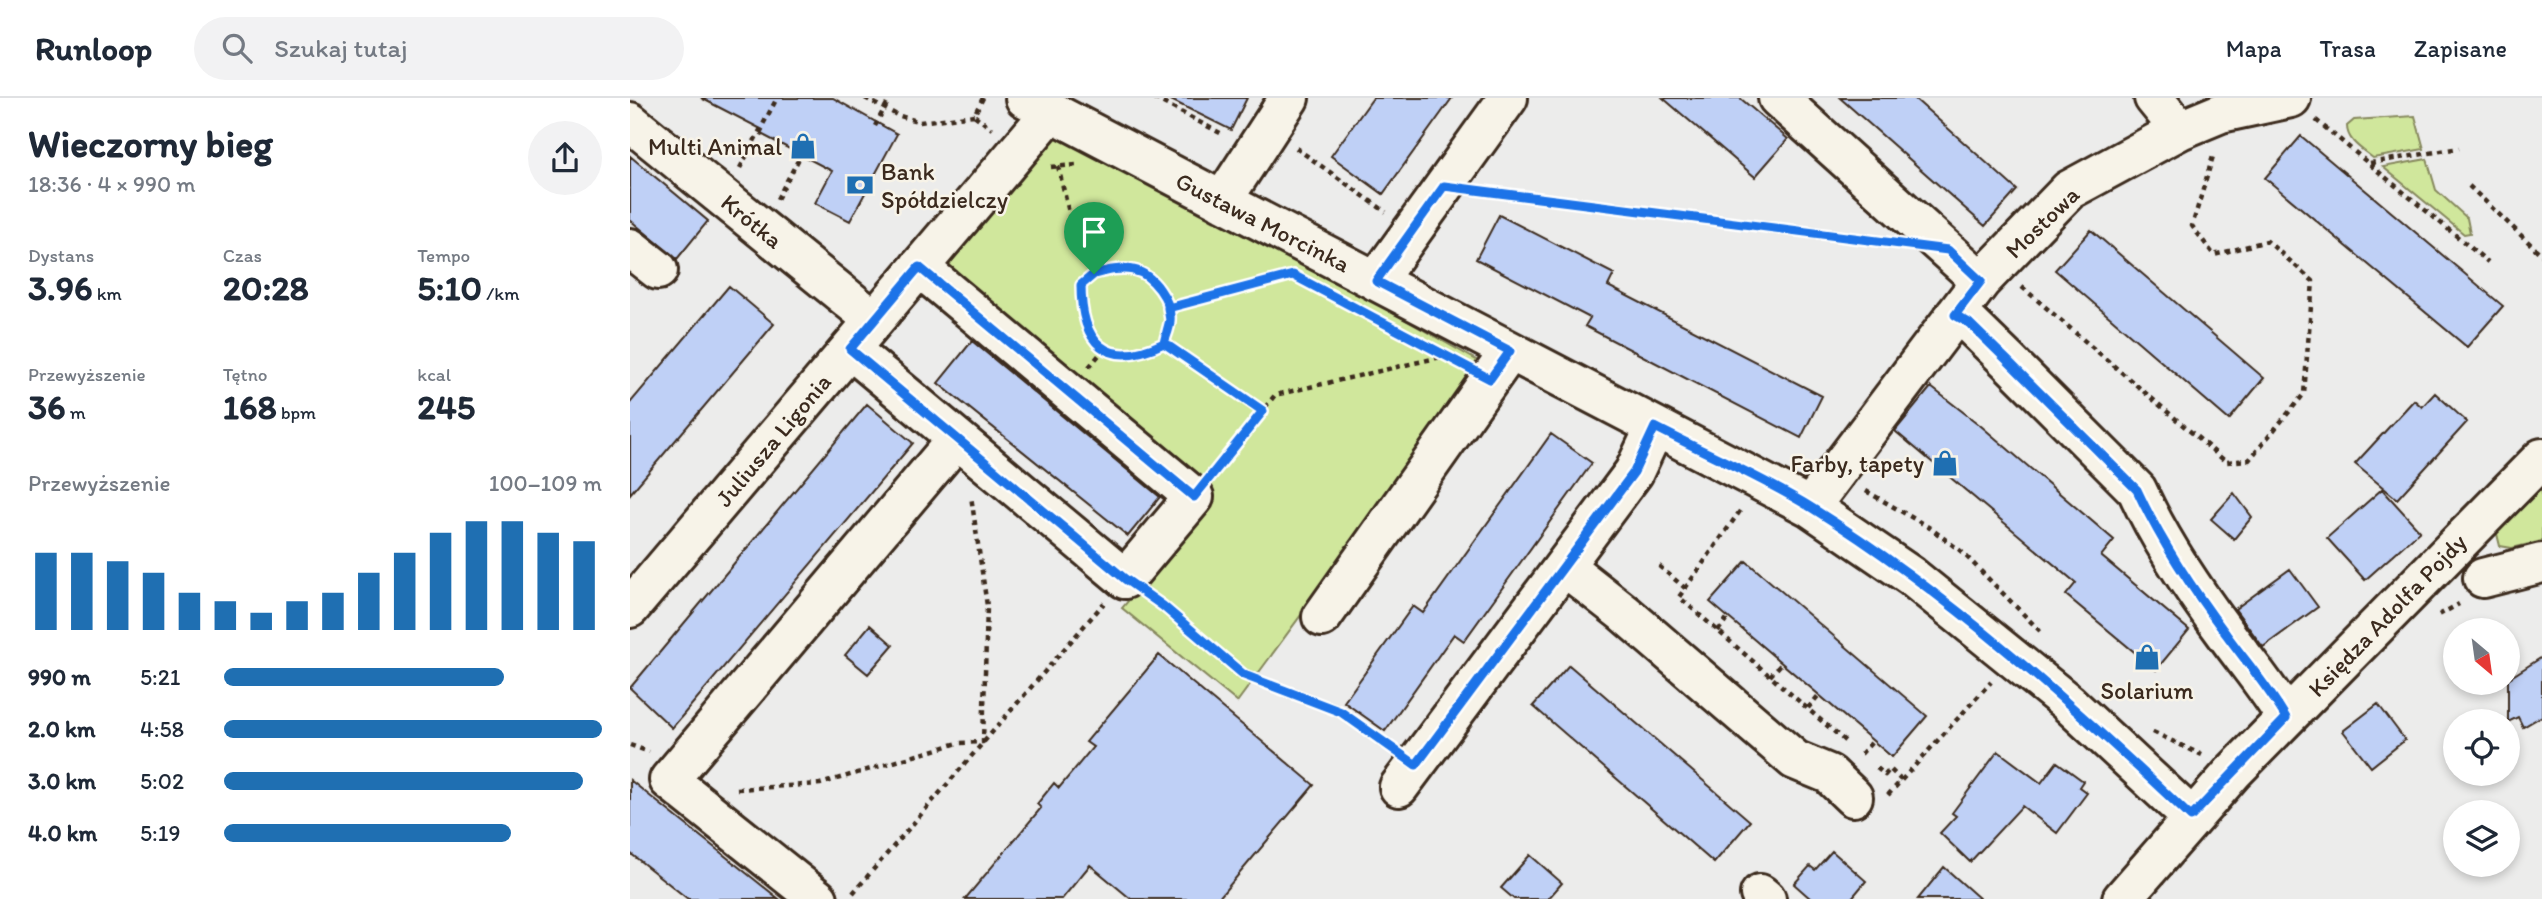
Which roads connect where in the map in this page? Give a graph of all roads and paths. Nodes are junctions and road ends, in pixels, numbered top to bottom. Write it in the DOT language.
graph roads {
  1 [pos="777,98"];
  2 [pos="865,98"];
  3 [pos="890,98"];
  4 [pos="983,98"];
  5 [pos="1154,98"];
  6 [pos="1289,98"];
  7 [pos="1508,98"];
  8 [pos="1777,98"];
  9 [pos="2154,98"];
  10 [pos="1038,105"];
  11 [pos="884,108"];
  12 [pos="2303,108"];
  13 [pos="974,115"];
  14 [pos="630,122"];
  15 [pos="875,126"];
  16 [pos="2180,130"];
  17 [pos="997,134"];
  18 [pos="1232,139"];
  19 [pos="1286,141"];
  20 [pos="2459,148"];
  21 [pos="2214,152"];
  22 [pos="801,155"];
  23 [pos="1083,164"];
  24 [pos="2369,164"];
  25 [pos="1058,166"];
  26 [pos="1039,168"];
  27 [pos="736,176"];
  28 [pos="1444,186"];
  29 [pos="2469,186"];
  30 [pos="1222,201"];
  31 [pos="772,208"];
  32 [pos="1391,215"];
  33 [pos="1894,243"];
  34 [pos="2542,255"];
  35 [pos="2488,262"];
  36 [pos="919,267"];
  37 [pos="1281,269"];
  38 [pos="1094,274"];
  39 [pos="1376,281"];
  40 [pos="1981,281"];
  41 [pos="2020,285"];
  42 [pos="1168,308"];
  43 [pos="1955,315"];
  44 [pos="874,320"];
  45 [pos="1164,343"];
  46 [pos="850,349"];
  47 [pos="1434,349"];
  48 [pos="1446,356"];
  49 [pos="1500,365"];
  50 [pos="1263,411"];
  51 [pos="1655,427"];
  52 [pos="961,442"];
  53 [pos="2542,457"];
  54 [pos="1758,480"];
  55 [pos="1859,487"];
  56 [pos="1194,497"];
  57 [pos="1810,507"];
  58 [pos="2542,563"];
  59 [pos="1564,566"];
  60 [pos="1658,566"];
  61 [pos="2483,578"];
  62 [pos="1125,579"];
  63 [pos="1685,589"];
  64 [pos="630,608"];
  65 [pos="1322,617"];
  66 [pos="1728,617"];
  67 [pos="1718,631"];
  68 [pos="2049,640"];
  69 [pos="1782,663"];
  70 [pos="1998,673"];
  71 [pos="1770,676"];
  72 [pos="1819,695"];
  73 [pos="1808,708"];
  74 [pos="2286,718"];
  75 [pos="2144,728"];
  76 [pos="1872,741"];
  77 [pos="983,742"];
  78 [pos="630,745"];
  79 [pos="1861,754"];
  80 [pos="2203,756"];
  81 [pos="679,768"];
  82 [pos="1407,776"];
  83 [pos="1901,780"];
  84 [pos="725,790"];
  85 [pos="1869,798"];
  86 [pos="2191,817"];
  87 [pos="818,899"];
  88 [pos="848,899"];
  89 [pos="2122,899"];
  1 -- 27 [label="path"];
  2 -- 11 [label="path"];
  3 -- 11 [label="path"];
  4 -- 13 [label="path"];
  5 -- 18 [label="path"];
  6 -- 30 [label="street"];
  7 -- 28 [label="street"];
  8 -- 40 [label="street"];
  9 -- 16 [label="street"];
  10 -- 30 [label="street, Gustawa Morcinka"];
  10 -- 36 [label="street, Juliusza Ligonia"];
  11 -- 13 [label="path"];
  11 -- 15 [label="path"];
  12 -- 16 [label="street, Mostowa"];
  12 -- 24 [label="path"];
  13 -- 17 [label="path"];
  14 -- 44 [label="street, Krótka"];
  16 -- 40 [label="street, Mostowa"];
  19 -- 32 [label="path"];
  20 -- 24 [label="path"];
  21 -- 41 [label="path"];
  22 -- 31 [label="path"];
  23 -- 25 [label="path"];
  24 -- 35 [label="path"];
  25 -- 26 [label="path"];
  25 -- 38 [label="path"];
  28 -- 33 [label="path"];
  28 -- 39 [label="street"];
  29 -- 34 [label="path"];
  30 -- 39 [label="street, Gustawa Morcinka"];
  36 -- 44 [label="street, Juliusza Ligonia"];
  36 -- 56 [label="street"];
  37 -- 42 [label="path"];
  38 -- 42 [label="path"];
  38 -- 45 [label="path"];
  39 -- 49 [label="street, Gustawa Morcinka"];
  40 -- 43 [label="street, Mostowa"];
  42 -- 45 [label="path"];
  43 -- 57 [label="street, Mostowa"];
  43 -- 74 [label="street"];
  44 -- 46 [label="street, Juliusza Ligonia"];
  45 -- 50 [label="path"];
  46 -- 52 [label="street"];
  46 -- 64 [label="street, Juliusza Ligonia"];
  47 -- 48 [label="path"];
  48 -- 49 [label="path"];
  48 -- 50 [label="path"];
  49 -- 51 [label="street, Gustawa Morcinka"];
  49 -- 65 [label="street"];
  50 -- 56 [label="path"];
  51 -- 54 [label="street, Gustawa Morcinka"];
  51 -- 59 [label="street"];
  52 -- 62 [label="street"];
  52 -- 77 [label="path"];
  52 -- 81 [label="street"];
  53 -- 74 [label="street, Księdza Adolfa Pojdy"];
  54 -- 57 [label="street, Gustawa Morcinka"];
  54 -- 63 [label="path"];
  55 -- 68 [label="path"];
  56 -- 62 [label="street"];
  57 -- 86 [label="street, Gustawa Morcinka"];
  58 -- 61 [label="street"];
  59 -- 82 [label="street"];
  59 -- 85 [label="street"];
  60 -- 63 [label="path"];
  62 -- 77 [label="path"];
  62 -- 82 [label="path"];
  63 -- 67 [label="path"];
  66 -- 67 [label="path"];
  67 -- 71 [label="path"];
  69 -- 71 [label="path"];
  70 -- 83 [label="path"];
  71 -- 73 [label="path"];
  72 -- 73 [label="path"];
  73 -- 79 [label="path"];
  74 -- 86 [label="street, Księdza Adolfa Pojdy"];
  75 -- 80 [label="path"];
  76 -- 79 [label="path"];
  77 -- 84 [label="path"];
  77 -- 88 [label="path"];
  78 -- 81 [label="path"];
  79 -- 83 [label="path"];
  81 -- 87 [label="street"];
  83 -- 85 [label="path"];
  86 -- 89 [label="street, Księdza Adolfa Pojdy"];
}
